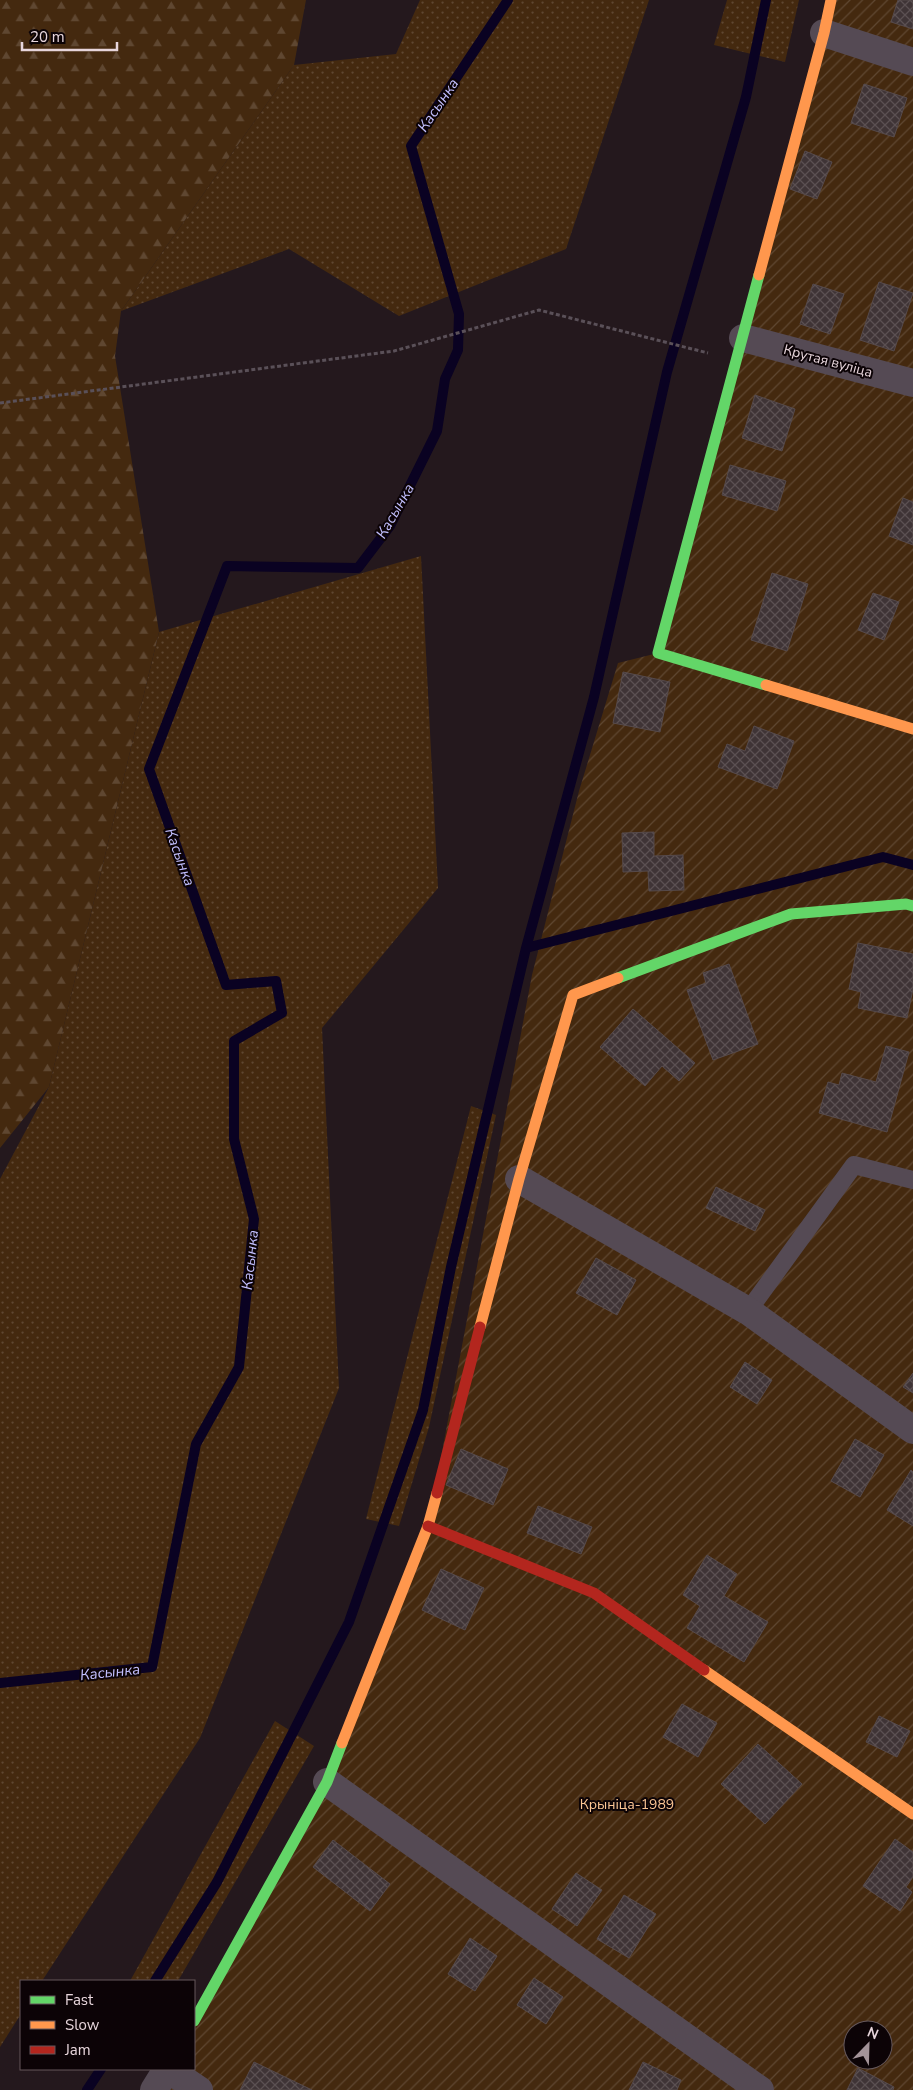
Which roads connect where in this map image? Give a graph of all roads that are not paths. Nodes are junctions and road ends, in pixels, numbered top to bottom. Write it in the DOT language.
graph roads {
  1 [pos="831,0"];
  2 [pos="824,34"];
  3 [pos="913,62"];
  4 [pos="744,338"];
  5 [pos="913,383"];
  6 [pos="913,729"];
  7 [pos="913,906"];
  8 [pos="519,1179"];
  9 [pos="913,1180"];
  10 [pos="748,1311"];
  11 [pos="913,1430"];
  12 [pos="428,1526"];
  13 [pos="327,1782"];
  14 [pos="913,1814"];
  15 [pos="195,2019"];
  16 [pos="167,2070"];
  17 [pos="169,2070"];
  18 [pos="154,2090"];
  19 [pos="199,2090"];
  20 [pos="760,2090"];
  1 -- 2 [label="street"];
  2 -- 3 [label="street"];
  2 -- 4 [label="street"];
  4 -- 5 [label="street, Крутая вуліца"];
  4 -- 6 [label="street"];
  7 -- 8 [label="street"];
  8 -- 10 [label="street"];
  8 -- 12 [label="street"];
  9 -- 10 [label="lane"];
  10 -- 11 [label="street"];
  12 -- 13 [label="street"];
  12 -- 14 [label="street"];
  13 -- 15 [label="street"];
  13 -- 20 [label="street"];
  16 -- 18 [label="street"];
  17 -- 19 [label="street"];
}
